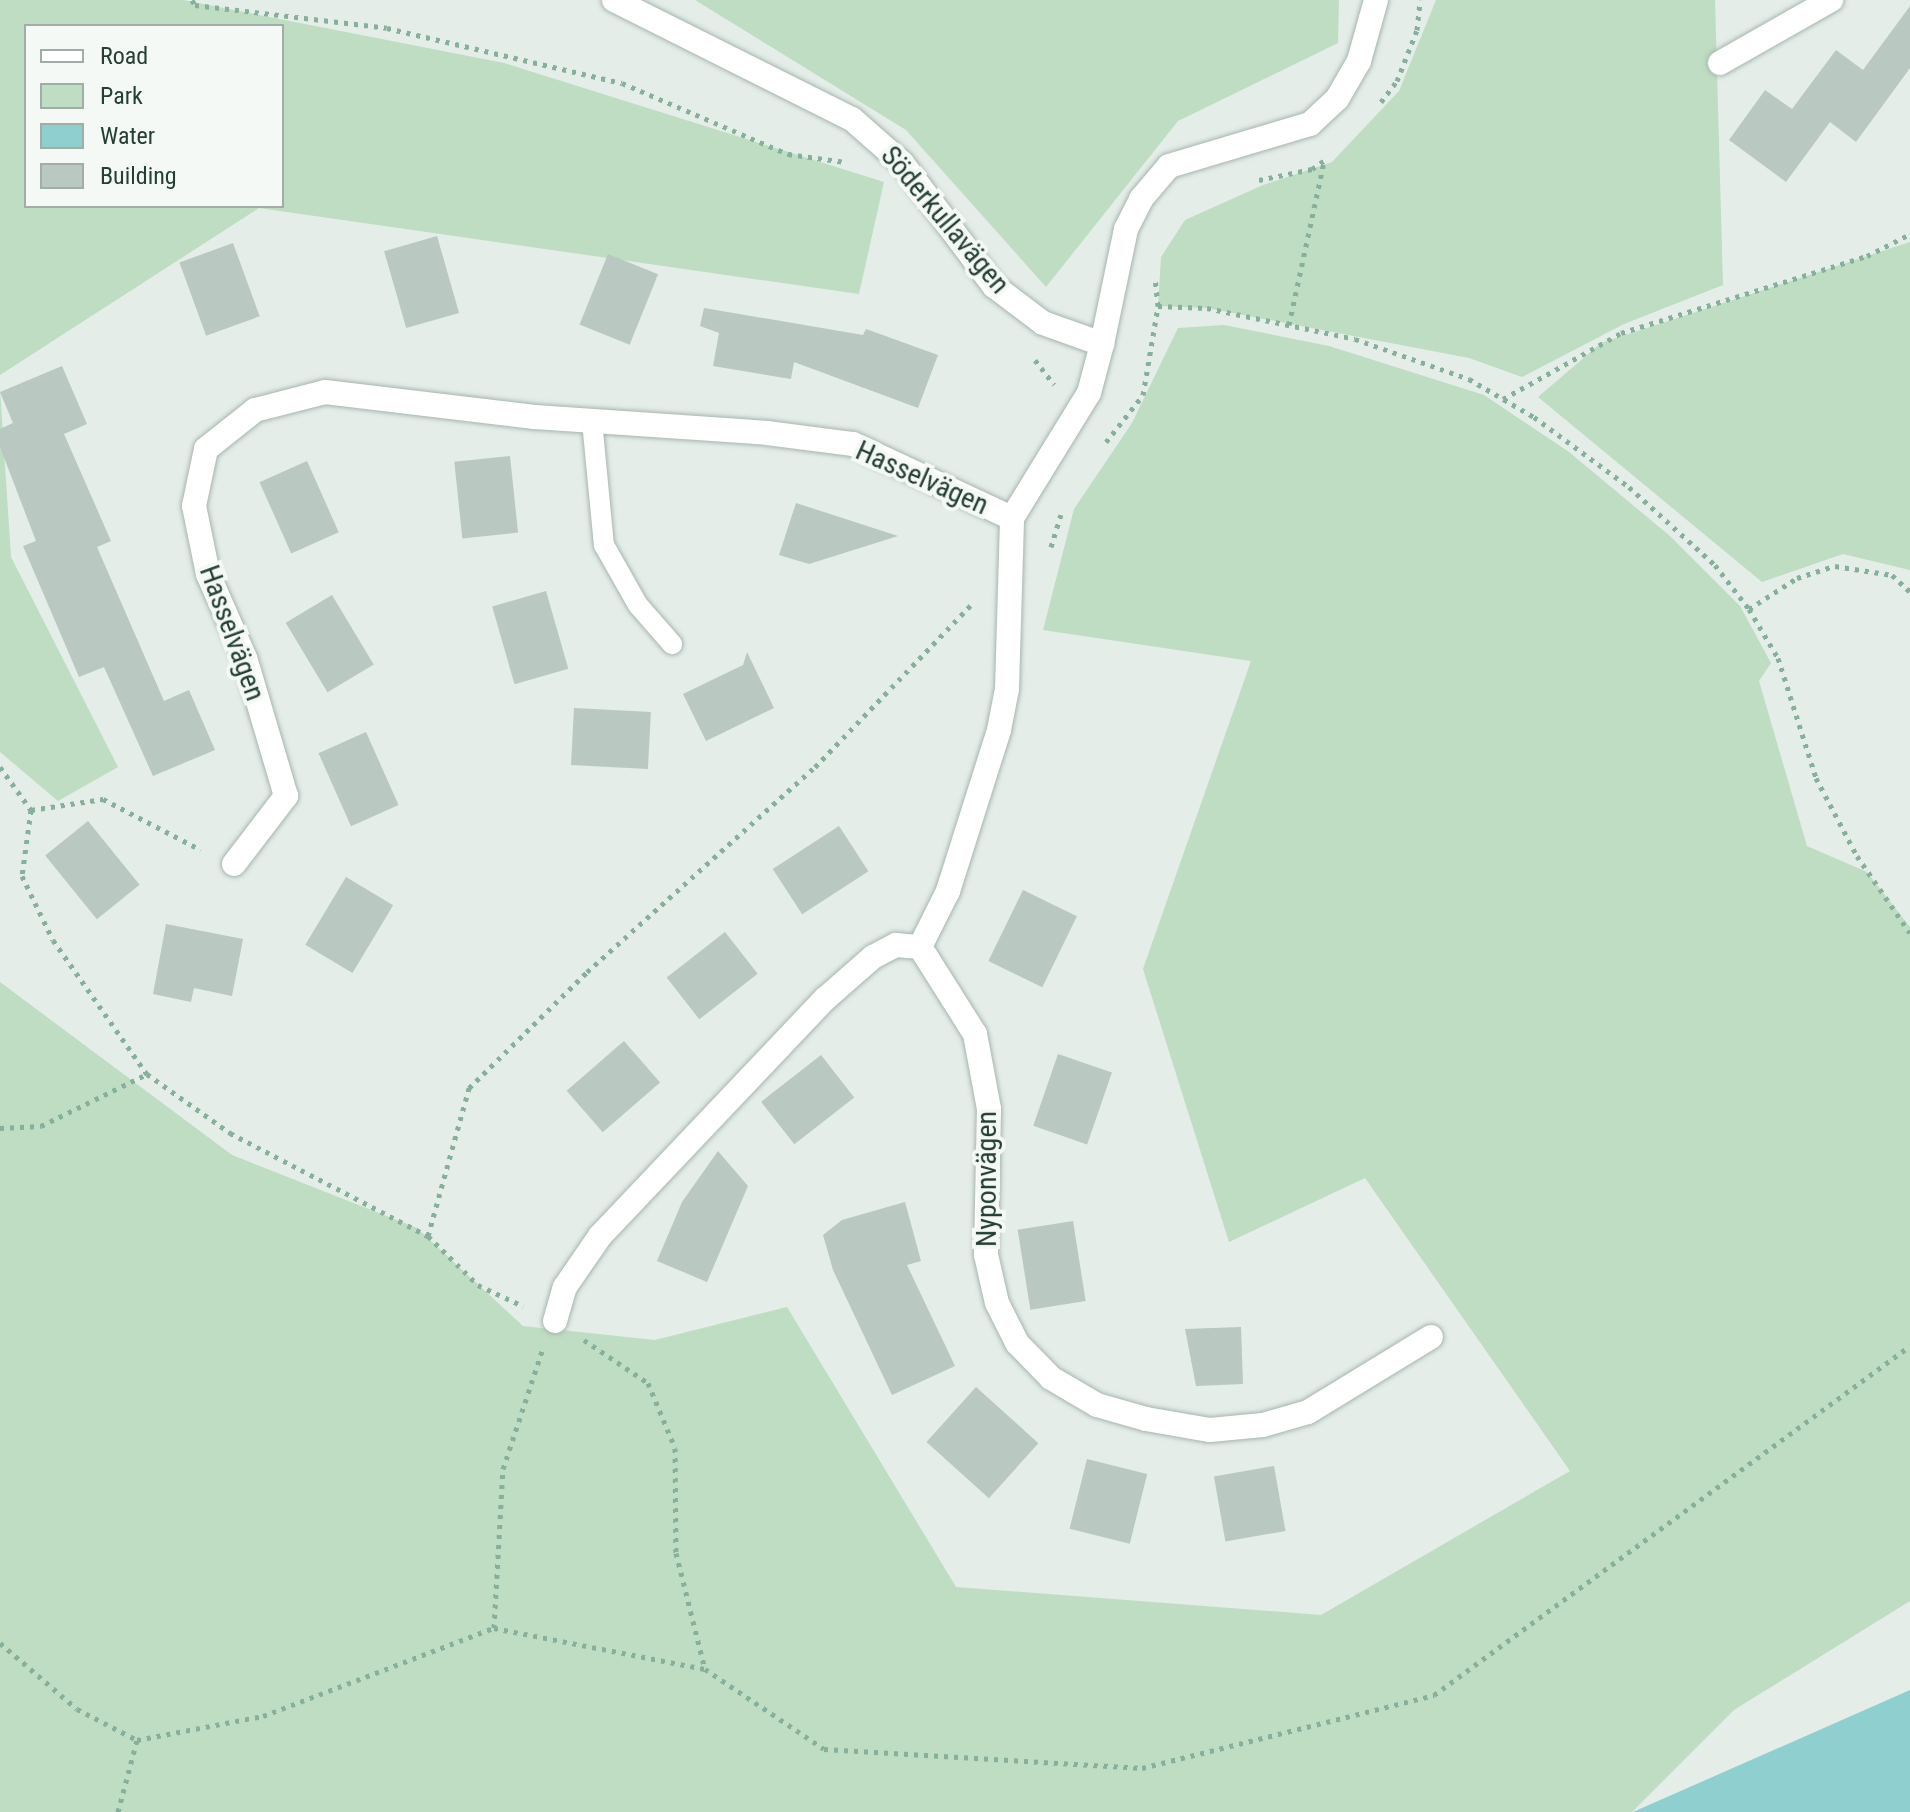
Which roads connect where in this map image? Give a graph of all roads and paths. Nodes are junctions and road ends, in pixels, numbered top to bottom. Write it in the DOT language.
graph roads {
  1 [pos="192,0"];
  2 [pos="614,0"];
  3 [pos="1376,0"];
  4 [pos="1420,0"];
  5 [pos="1831,0"];
  6 [pos="1720,63"];
  7 [pos="1375,112"];
  8 [pos="1332,157"];
  9 [pos="1324,161"];
  10 [pos="860,164"];
  11 [pos="1249,181"];
  12 [pos="1910,234"];
  13 [pos="1153,263"];
  14 [pos="1158,306"];
  15 [pos="1289,325"];
  16 [pos="1102,344"];
  17 [pos="1028,350"];
  18 [pos="1503,399"];
  19 [pos="1080,407"];
  20 [pos="592,421"];
  21 [pos="1097,453"];
  22 [pos="1063,511"];
  23 [pos="1012,518"];
  24 [pos="1050,550"];
  25 [pos="1910,592"];
  26 [pos="1012,604"];
  27 [pos="1749,609"];
  28 [pos="672,644"];
  29 [pos="0,767"];
  30 [pos="31,810"];
  31 [pos="234,864"];
  32 [pos="1910,933"];
  33 [pos="920,947"];
  34 [pos="147,1074"];
  35 [pos="0,1128"];
  36 [pos="428,1236"];
  37 [pos="555,1321"];
  38 [pos="1431,1337"];
  39 [pos="1910,1346"];
  40 [pos="494,1628"];
  41 [pos="0,1643"];
  42 [pos="705,1669"];
  43 [pos="137,1740"];
  44 [pos="118,1812"];
  1 -- 10 [label="path"];
  2 -- 16 [label="street, Söderkullavägen"];
  3 -- 16 [label="street"];
  4 -- 7 [label="path"];
  5 -- 6 [label="street"];
  8 -- 9 [label="path"];
  9 -- 11 [label="path"];
  9 -- 15 [label="path"];
  12 -- 18 [label="path"];
  13 -- 14 [label="path"];
  14 -- 15 [label="path"];
  14 -- 21 [label="path"];
  15 -- 18 [label="path"];
  16 -- 19 [label="street"];
  17 -- 19 [label="path"];
  18 -- 27 [label="path"];
  19 -- 23 [label="street"];
  20 -- 23 [label="street, Hasselvägen"];
  20 -- 28 [label="lane"];
  20 -- 31 [label="street, Hasselvägen"];
  22 -- 24 [label="path"];
  23 -- 26 [label="street"];
  25 -- 27 [label="path"];
  26 -- 33 [label="street"];
  26 -- 36 [label="path"];
  27 -- 32 [label="path"];
  29 -- 30 [label="path"];
  30 -- 31 [label="path"];
  30 -- 34 [label="path"];
  33 -- 37 [label="street"];
  33 -- 38 [label="street, Nyponvägen"];
  34 -- 35 [label="path"];
  34 -- 36 [label="path"];
  36 -- 37 [label="path"];
  37 -- 40 [label="path"];
  37 -- 42 [label="path"];
  39 -- 42 [label="path"];
  40 -- 42 [label="path"];
  40 -- 43 [label="path"];
  41 -- 43 [label="path"];
  43 -- 44 [label="path"];
}
